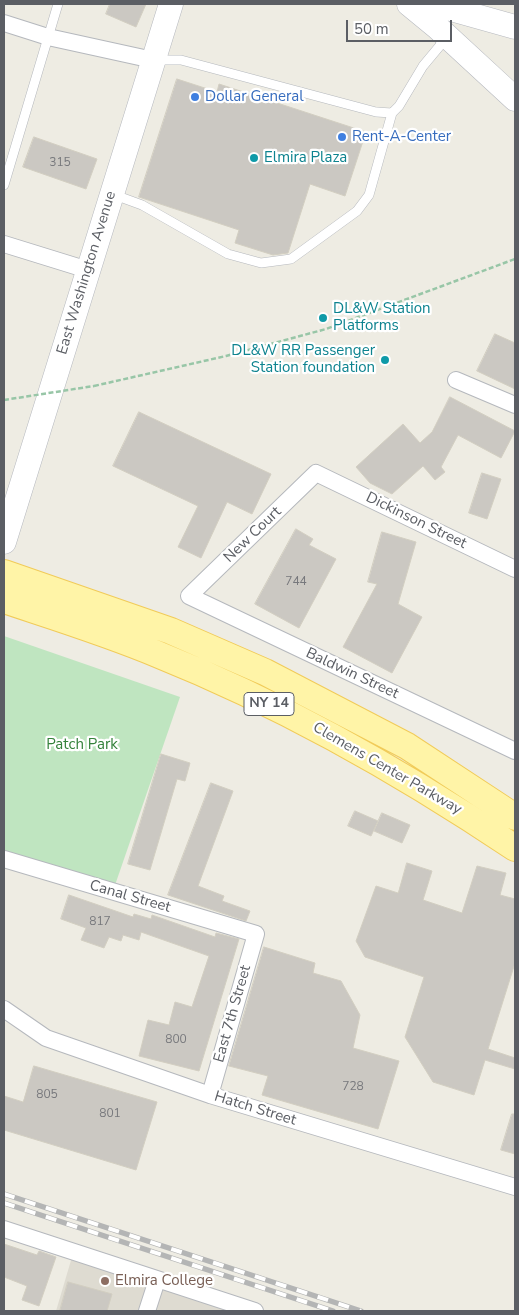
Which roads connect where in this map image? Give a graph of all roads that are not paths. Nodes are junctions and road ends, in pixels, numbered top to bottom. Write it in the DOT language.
graph roads {
  1 [pos="58,4"];
  2 [pos="170,4"];
  3 [pos="409,4"];
  4 [pos="433,4"];
  5 [pos="467,8"];
  6 [pos="4,23"];
  7 [pos="515,27"];
  8 [pos="448,36"];
  9 [pos="48,37"];
  10 [pos="153,60"];
  11 [pos="515,99"];
  12 [pos="392,113"];
  13 [pos="4,185"];
  14 [pos="112,194"];
  15 [pos="4,244"];
  16 [pos="88,270"];
  17 [pos="456,380"];
  18 [pos="515,405"];
  19 [pos="316,473"];
  20 [pos="4,542"];
  21 [pos="515,570"];
  22 [pos="4,573"];
  23 [pos="189,596"];
  24 [pos="4,600"];
  25 [pos="515,751"];
  26 [pos="515,817"];
  27 [pos="515,848"];
  28 [pos="4,859"];
  29 [pos="256,934"];
  30 [pos="4,1008"];
  31 [pos="210,1095"];
  32 [pos="515,1187"];
  33 [pos="4,1229"];
  34 [pos="157,1280"];
  35 [pos="147,1311"];
  36 [pos="255,1311"];
  1 -- 9 [label="lane"];
  2 -- 10 [label="street, East Washington Avenue"];
  3 -- 8 [label="street"];
  4 -- 5 [label="street"];
  5 -- 7 [label="street"];
  6 -- 9 [label="street"];
  8 -- 11 [label="street"];
  8 -- 12 [label="lane"];
  9 -- 10 [label="street"];
  9 -- 13 [label="lane"];
  10 -- 12 [label="lane"];
  10 -- 14 [label="street, East Washington Avenue"];
  12 -- 14 [label="lane"];
  14 -- 16 [label="street, East Washington Avenue"];
  15 -- 16 [label="street"];
  16 -- 20 [label="street, East Washington Avenue"];
  17 -- 18 [label="street"];
  19 -- 21 [label="street, Dickinson Street"];
  19 -- 23 [label="street, New Court"];
  22 -- 26 [label="main road, Clemens Center Parkway / NY 14"];
  23 -- 25 [label="street, Baldwin Street"];
  24 -- 27 [label="main road, Clemens Center Parkway / NY 14"];
  28 -- 29 [label="street, Canal Street"];
  29 -- 31 [label="street, East 7th Street"];
  30 -- 31 [label="street, Hatch Street"];
  31 -- 32 [label="street, Hatch Street"];
  33 -- 34 [label="street"];
  34 -- 35 [label="street"];
  34 -- 36 [label="street"];
}
